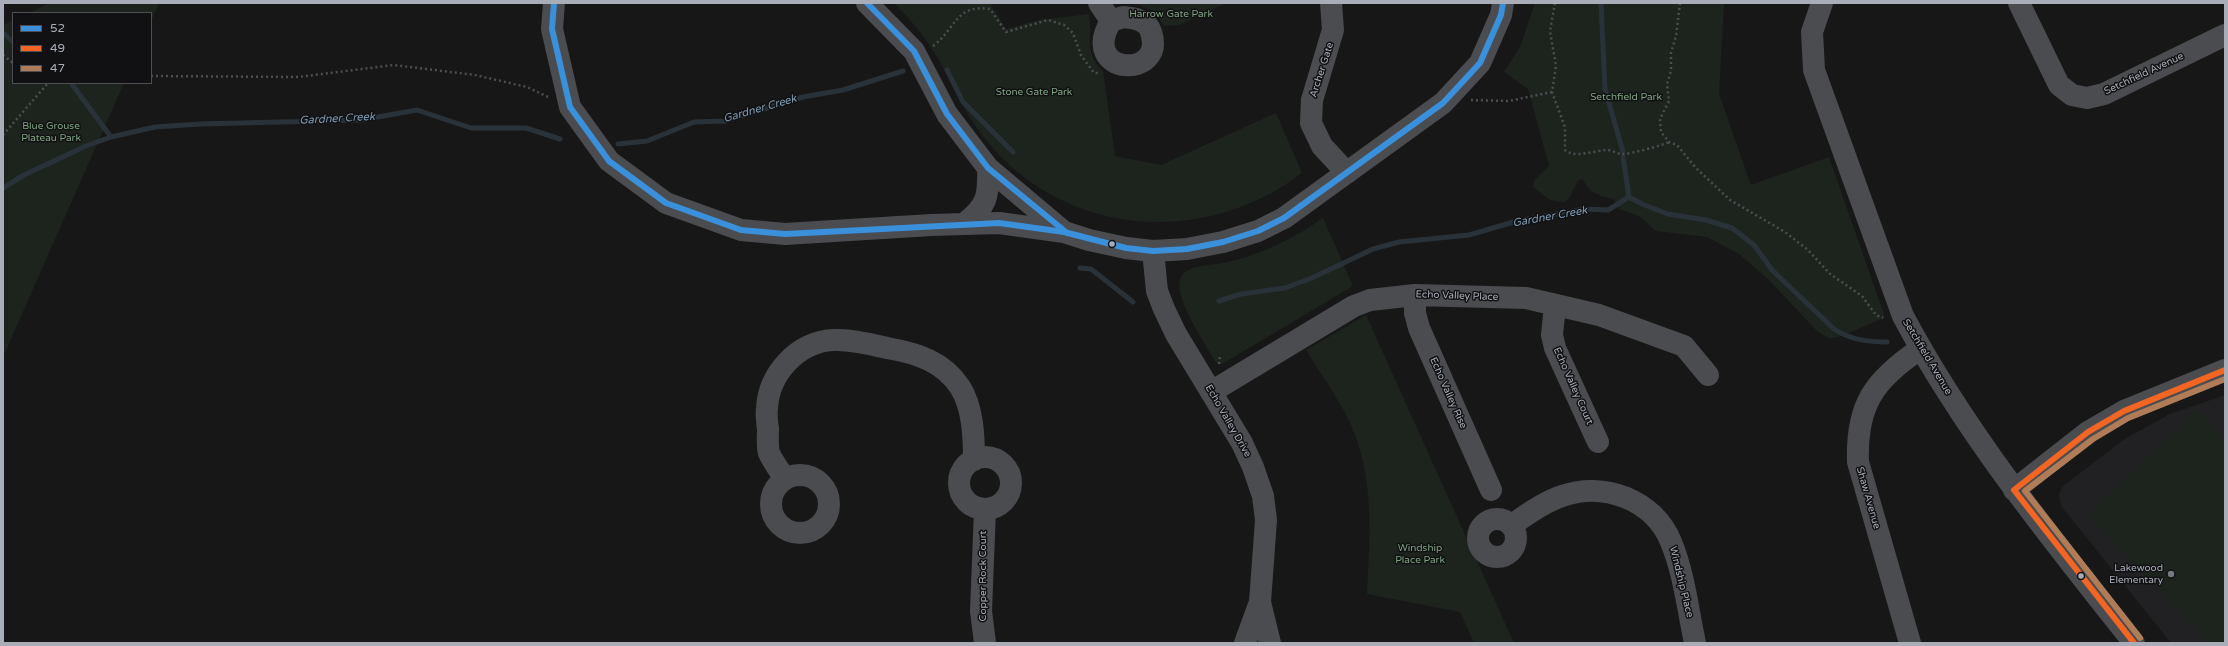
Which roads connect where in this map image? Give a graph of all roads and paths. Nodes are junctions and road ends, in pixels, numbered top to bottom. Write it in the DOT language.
graph roads {
  1 [pos="554,3"];
  2 [pos="867,3"];
  3 [pos="1099,3"];
  4 [pos="1331,3"];
  5 [pos="1503,3"];
  6 [pos="1555,3"];
  7 [pos="1680,3"];
  8 [pos="1822,3"];
  9 [pos="2019,3"];
  10 [pos="1111,21"];
  11 [pos="2225,35"];
  12 [pos="3,55"];
  13 [pos="918,58"];
  14 [pos="1109,58"];
  15 [pos="12,62"];
  16 [pos="152,76"];
  17 [pos="47,84"];
  18 [pos="1552,92"];
  19 [pos="1450,95"];
  20 [pos="570,107"];
  21 [pos="3,135"];
  22 [pos="1669,142"];
  23 [pos="988,168"];
  24 [pos="1346,173"];
  25 [pos="964,224"];
  26 [pos="1064,232"];
  27 [pos="1153,251"];
  28 [pos="1415,295"];
  29 [pos="1556,305"];
  30 [pos="1887,320"];
  31 [pos="1920,349"];
  32 [pos="2225,370"];
  33 [pos="1708,374"];
  34 [pos="1211,392"];
  35 [pos="1598,442"];
  36 [pos="974,460"];
  37 [pos="785,479"];
  38 [pos="1491,490"];
  39 [pos="2014,490"];
  40 [pos="985,510"];
  41 [pos="1512,525"];
  42 [pos="1260,602"];
  43 [pos="985,643"];
  44 [pos="1245,643"];
  45 [pos="1270,643"];
  46 [pos="1695,643"];
  47 [pos="1910,643"];
  48 [pos="2134,643"];
  1 -- 20 [label="street"];
  2 -- 13 [label="street"];
  3 -- 10 [label="street"];
  4 -- 24 [label="street, Archer Gate"];
  5 -- 19 [label="street"];
  6 -- 18 [label="path"];
  7 -- 22 [label="path"];
  8 -- 31 [label="street, Setchfield Avenue"];
  9 -- 11 [label="street, Setchfield Avenue"];
  10 -- 14 [label="street"];
  10 -- 14 [label="street"];
  12 -- 15 [label="path"];
  13 -- 14 [label="path"];
  13 -- 23 [label="street"];
  16 -- 20 [label="path"];
  17 -- 21 [label="path"];
  18 -- 19 [label="path"];
  18 -- 22 [label="path"];
  19 -- 24 [label="street"];
  20 -- 25 [label="street"];
  22 -- 30 [label="path"];
  23 -- 25 [label="street"];
  23 -- 26 [label="street"];
  24 -- 27 [label="street"];
  25 -- 26 [label="street"];
  26 -- 27 [label="street"];
  27 -- 34 [label="street, Echo Valley Drive"];
  28 -- 29 [label="street, Echo Valley Place"];
  28 -- 34 [label="street, Echo Valley Place"];
  28 -- 38 [label="street, Echo Valley Rise"];
  29 -- 33 [label="street, Echo Valley Place"];
  29 -- 35 [label="street, Echo Valley Court"];
  31 -- 39 [label="street, Setchfield Avenue"];
  31 -- 47 [label="street, Shaw Avenue"];
  32 -- 39 [label="street"];
  34 -- 42 [label="street, Echo Valley Drive"];
  36 -- 37 [label="street"];
  36 -- 40 [label="street"];
  36 -- 40 [label="street"];
  39 -- 48 [label="street, Setchfield Avenue"];
  40 -- 43 [label="street, Copper Rock Court"];
  41 -- 46 [label="street, Windship Place"];
  42 -- 44 [label="street, Echo Valley Drive"];
  42 -- 45 [label="street, Echo Valley Drive"];
}
